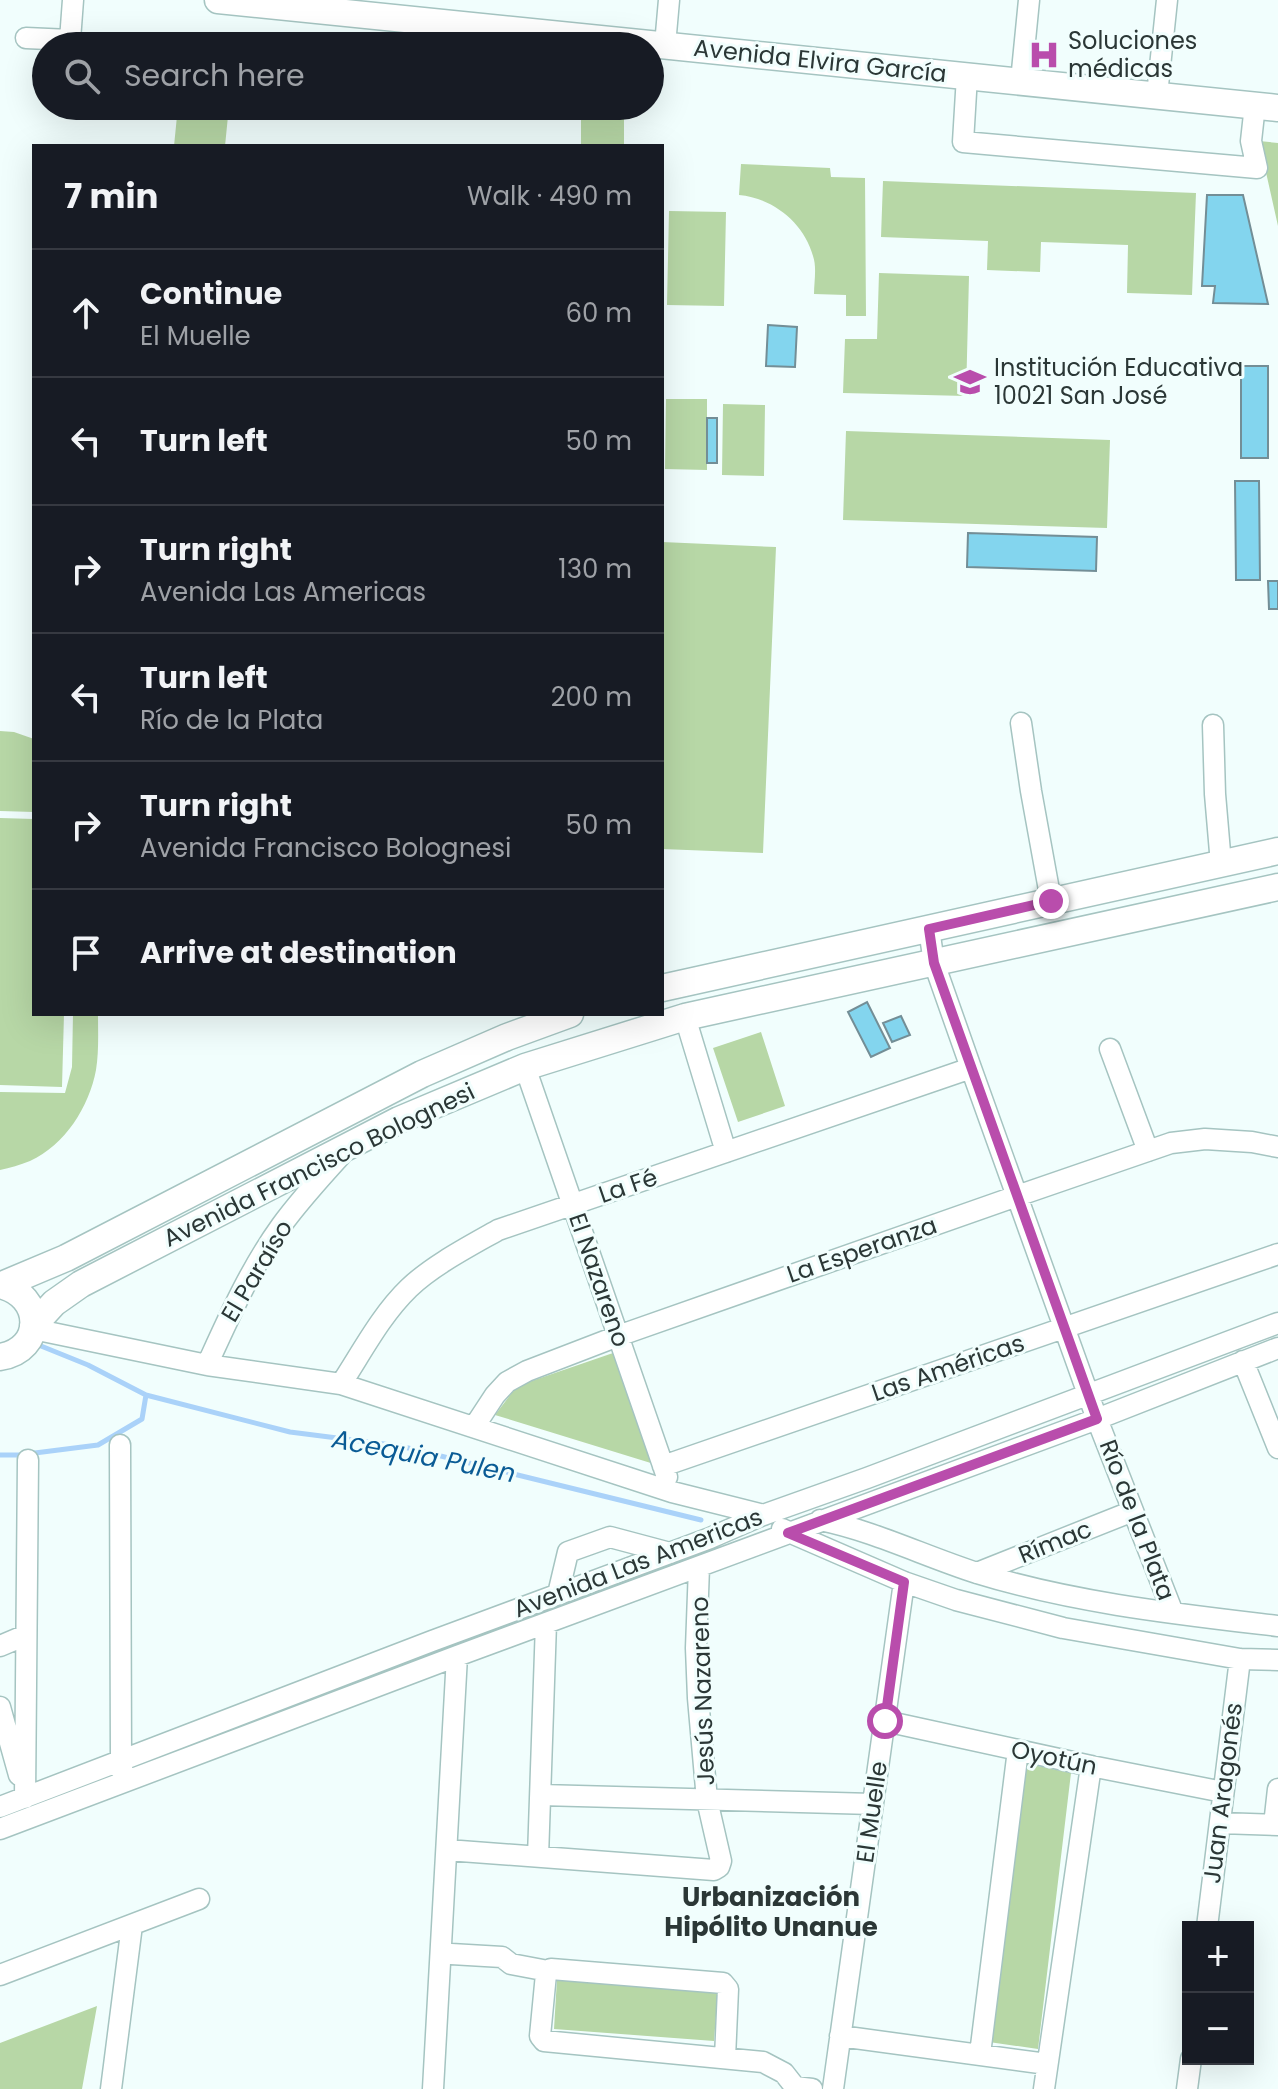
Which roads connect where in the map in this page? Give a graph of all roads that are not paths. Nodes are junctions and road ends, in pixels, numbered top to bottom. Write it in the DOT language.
graph roads {
  1 [pos="73,0"];
  2 [pos="218,0"];
  3 [pos="669,0"];
  4 [pos="1029,0"];
  5 [pos="1167,0"];
  6 [pos="71,32"];
  7 [pos="536,32"];
  8 [pos="26,38"];
  9 [pos="32,38"];
  10 [pos="665,45"];
  11 [pos="967,76"];
  12 [pos="1021,81"];
  13 [pos="1157,95"];
  14 [pos="1266,106"];
  15 [pos="1021,723"];
  16 [pos="1213,725"];
  17 [pos="1278,851"];
  18 [pos="1221,864"];
  19 [pos="1278,887"];
  20 [pos="1051,901"];
  21 [pos="929,929"];
  22 [pos="934,963"];
  23 [pos="664,988"];
  24 [pos="565,1016"];
  25 [pos="685,1017"];
  26 [pos="1110,1049"];
  27 [pos="525,1067"];
  28 [pos="971,1068"];
  29 [pos="347,1147"];
  30 [pos="1278,1147"];
  31 [pos="1148,1151"];
  32 [pos="726,1152"];
  33 [pos="1017,1196"];
  34 [pos="573,1205"];
  35 [pos="1278,1254"];
  36 [pos="1,1285"];
  37 [pos="1278,1323"];
  38 [pos="1064,1327"];
  39 [pos="33,1328"];
  40 [pos="618,1336"];
  41 [pos="1278,1348"];
  42 [pos="0,1357"];
  43 [pos="1243,1361"];
  44 [pos="207,1365"];
  45 [pos="341,1384"];
  46 [pos="1088,1394"];
  47 [pos="1097,1419"];
  48 [pos="474,1427"];
  49 [pos="120,1445"];
  50 [pos="1278,1448"];
  51 [pos="28,1460"];
  52 [pos="663,1466"];
  53 [pos="672,1492"];
  54 [pos="1133,1511"];
  55 [pos="763,1515"];
  56 [pos="823,1520"];
  57 [pos="788,1533"];
  58 [pos="670,1553"];
  59 [pos="699,1567"];
  60 [pos="977,1573"];
  61 [pos="904,1582"];
  62 [pos="558,1594"];
  63 [pos="1173,1613"];
  64 [pos="546,1623"];
  65 [pos="1278,1626"];
  66 [pos="26,1635"];
  67 [pos="0,1646"];
  68 [pos="457,1656"];
  69 [pos="1240,1659"];
  70 [pos="1278,1660"];
  71 [pos="0,1707"];
  72 [pos="885,1721"];
  73 [pos="1018,1750"];
  74 [pos="1091,1766"];
  75 [pos="123,1771"];
  76 [pos="1278,1789"];
  77 [pos="1223,1792"];
  78 [pos="541,1795"];
  79 [pos="25,1798"];
  80 [pos="707,1800"];
  81 [pos="873,1804"];
  82 [pos="0,1807"];
  83 [pos="1220,1823"];
  84 [pos="1276,1825"];
  85 [pos="0,1829"];
  86 [pos="447,1850"];
  87 [pos="538,1857"];
  88 [pos="199,1899"];
  89 [pos="1208,1921"];
  90 [pos="132,1925"];
  91 [pos="451,1954"];
  92 [pos="548,1971"];
  93 [pos="0,1975"];
  94 [pos="840,2036"];
  95 [pos="980,2054"];
  96 [pos="725,2058"];
  97 [pos="1047,2064"];
  98 [pos="1190,2065"];
  99 [pos="111,2089"];
  100 [pos="433,2089"];
  101 [pos="812,2089"];
  102 [pos="833,2089"];
  103 [pos="1044,2089"];
  104 [pos="1187,2089"];
  1 -- 6 [label="street"];
  2 -- 7 [label="main road, Avenida Elvira García"];
  3 -- 10 [label="street"];
  4 -- 12 [label="street"];
  5 -- 13 [label="street"];
  8 -- 9 [label="street"];
  10 -- 11 [label="main road, Avenida Elvira García"];
  11 -- 12 [label="main road, Avenida Elvira García"];
  11 -- 14 [label="street"];
  12 -- 13 [label="main road, Avenida Elvira García"];
  13 -- 14 [label="main road, Avenida Elvira García"];
  15 -- 20 [label="street"];
  16 -- 18 [label="street"];
  17 -- 18 [label="main road"];
  18 -- 20 [label="main road"];
  19 -- 22 [label="main road, Avenida Francisco Bolognesi"];
  20 -- 21 [label="main road"];
  21 -- 22 [label="street, Río de la Plata"];
  21 -- 23 [label="main road"];
  22 -- 25 [label="main road, Avenida Francisco Bolognesi"];
  22 -- 28 [label="street, Río de la Plata"];
  24 -- 36 [label="main road, Avenida Francisco Bolognesi"];
  25 -- 27 [label="main road, Avenida Francisco Bolognesi"];
  25 -- 32 [label="street"];
  26 -- 31 [label="street"];
  27 -- 29 [label="main road, Avenida Francisco Bolognesi"];
  27 -- 34 [label="street, El Nazareno"];
  28 -- 32 [label="street, La Fé"];
  28 -- 33 [label="street, Río de la Plata"];
  29 -- 39 [label="main road, Avenida Francisco Bolognesi"];
  29 -- 44 [label="street, El Paraíso"];
  30 -- 31 [label="street, La Esperanza"];
  31 -- 33 [label="street, La Esperanza"];
  32 -- 34 [label="street, La Fé"];
  33 -- 38 [label="street, Río de la Plata"];
  33 -- 40 [label="street, La Esperanza"];
  34 -- 40 [label="street, El Nazareno"];
  34 -- 45 [label="street, La Fé"];
  35 -- 38 [label="street, Las Américas"];
  36 -- 39 [label="main road"];
  37 -- 46 [label="street, Avenida Las Americas"];
  38 -- 46 [label="street, Río de la Plata"];
  38 -- 52 [label="street, Las Américas"];
  39 -- 42 [label="main road, Avenida Francisco Bolognesi"];
  39 -- 44 [label="street"];
  40 -- 48 [label="street, La Esperanza"];
  40 -- 52 [label="street, El Nazareno"];
  41 -- 43 [label="street, Avenida Las Americas"];
  43 -- 47 [label="street, Avenida Las Americas"];
  43 -- 50 [label="street"];
  44 -- 45 [label="street"];
  45 -- 48 [label="street"];
  46 -- 47 [label="street, Río de la Plata"];
  46 -- 55 [label="street, Avenida Las Americas"];
  47 -- 54 [label="street, Río de la Plata"];
  47 -- 56 [label="street, Avenida Las Americas"];
  48 -- 53 [label="street"];
  49 -- 75 [label="street"];
  51 -- 66 [label="street"];
  52 -- 53 [label="street, El Nazareno"];
  53 -- 55 [label="street"];
  54 -- 60 [label="street, Rímac"];
  54 -- 63 [label="street, Río de la Plata"];
  55 -- 56 [label="street"];
  55 -- 57 [label="street"];
  55 -- 58 [label="street, Avenida Las Americas"];
  56 -- 57 [label="street, Avenida Las Americas"];
  56 -- 60 [label="street"];
  57 -- 59 [label="street, Avenida Las Americas"];
  57 -- 61 [label="street"];
  58 -- 62 [label="street, Avenida Las Americas"];
  58 -- 62 [label="street"];
  59 -- 64 [label="street, Avenida Las Americas"];
  59 -- 80 [label="street, Jesús Nazareno"];
  60 -- 63 [label="street"];
  61 -- 69 [label="street"];
  61 -- 72 [label="street, El Muelle"];
  62 -- 75 [label="street, Avenida Las Americas"];
  63 -- 65 [label="street"];
  64 -- 68 [label="street, Avenida Las Americas"];
  64 -- 78 [label="street"];
  66 -- 67 [label="street"];
  66 -- 79 [label="street"];
  68 -- 75 [label="street, Avenida Las Americas"];
  68 -- 86 [label="street"];
  69 -- 70 [label="street"];
  69 -- 77 [label="street, Juan Aragonés"];
  71 -- 79 [label="street"];
  72 -- 73 [label="street, Oyotún"];
  72 -- 81 [label="street, El Muelle"];
  73 -- 74 [label="street, Oyotún"];
  73 -- 95 [label="street"];
  74 -- 77 [label="street, Oyotún"];
  74 -- 97 [label="street"];
  75 -- 79 [label="street, Avenida Las Americas"];
  75 -- 85 [label="street, Avenida Las Americas"];
  76 -- 84 [label="street"];
  77 -- 83 [label="street, Juan Aragonés"];
  78 -- 80 [label="street"];
  78 -- 87 [label="street"];
  79 -- 82 [label="street, Avenida Las Americas"];
  80 -- 81 [label="street"];
  80 -- 87 [label="street, Jesús Nazareno"];
  81 -- 94 [label="street, El Muelle"];
  83 -- 84 [label="street"];
  83 -- 89 [label="street, Juan Aragonés"];
  86 -- 87 [label="street"];
  86 -- 100 [label="street"];
  88 -- 90 [label="street"];
  90 -- 93 [label="street"];
  90 -- 99 [label="street"];
  91 -- 92 [label="street"];
  92 -- 96 [label="street"];
  92 -- 96 [label="street"];
  94 -- 95 [label="street"];
  94 -- 102 [label="street, El Muelle"];
  95 -- 97 [label="street"];
  96 -- 101 [label="street"];
  97 -- 103 [label="street"];
  98 -- 104 [label="street"];
}
